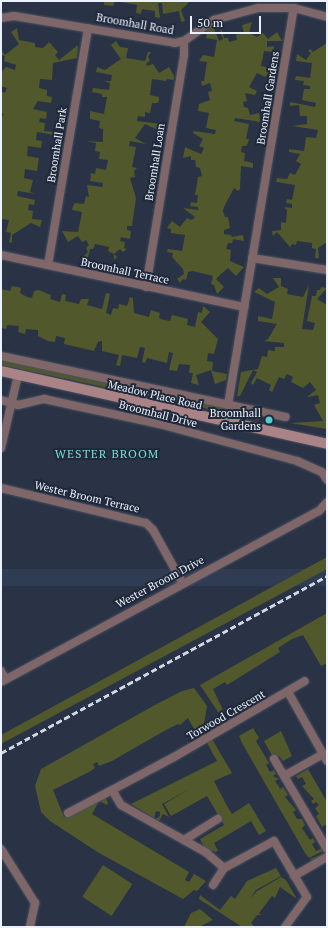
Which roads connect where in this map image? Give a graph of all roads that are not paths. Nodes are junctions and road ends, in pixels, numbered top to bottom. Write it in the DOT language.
graph roads {
  1 [pos="294,8"];
  2 [pos="327,17"];
  3 [pos="1,18"];
  4 [pos="88,28"];
  5 [pos="184,41"];
  6 [pos="1,255"];
  7 [pos="252,258"];
  8 [pos="48,265"];
  9 [pos="327,270"];
  10 [pos="146,287"];
  11 [pos="244,307"];
  12 [pos="1,356"];
  13 [pos="1,371"];
  14 [pos="18,375"];
  15 [pos="1,400"];
  16 [pos="12,403"];
  17 [pos="228,405"];
  18 [pos="286,417"];
  19 [pos="327,444"];
  20 [pos="1,448"];
  21 [pos="327,480"];
  22 [pos="1,488"];
  23 [pos="327,502"];
  24 [pos="182,582"];
  25 [pos="1,671"];
  26 [pos="3,680"];
  27 [pos="305,681"];
  28 [pos="288,692"];
  29 [pos="325,758"];
  30 [pos="274,759"];
  31 [pos="284,776"];
  32 [pos="112,790"];
  33 [pos="68,813"];
  34 [pos="218,819"];
  35 [pos="184,840"];
  36 [pos="1,849"];
  37 [pos="327,849"];
  38 [pos="327,857"];
  39 [pos="224,868"];
  40 [pos="294,876"];
  41 [pos="213,885"];
  42 [pos="30,927"];
  43 [pos="285,927"];
  1 -- 2 [label="street, Broomhall Road"];
  1 -- 5 [label="street, Broomhall Road"];
  1 -- 7 [label="street, Broomhall Gardens"];
  3 -- 4 [label="street, Broomhall Road"];
  4 -- 5 [label="street, Broomhall Road"];
  4 -- 8 [label="street, Broomhall Park"];
  5 -- 10 [label="street, Broomhall Loan"];
  6 -- 8 [label="street, Broomhall Terrace"];
  7 -- 9 [label="street"];
  7 -- 11 [label="street, Broomhall Gardens"];
  8 -- 10 [label="street, Broomhall Terrace"];
  10 -- 11 [label="street, Broomhall Terrace"];
  11 -- 17 [label="street, Broomhall Gardens"];
  12 -- 17 [label="street, Broomhall Drive"];
  13 -- 14 [label="main road, Meadow Place Road"];
  14 -- 16 [label="street"];
  14 -- 19 [label="main road, Meadow Place Road"];
  15 -- 16 [label="street, Broomhall Drive"];
  16 -- 20 [label="street"];
  16 -- 21 [label="street, Broomhall Drive"];
  17 -- 18 [label="street, Broomhall Drive"];
  22 -- 24 [label="street, Wester Broom Terrace"];
  23 -- 24 [label="street, Wester Broom Drive"];
  24 -- 26 [label="street, Wester Broom Drive"];
  25 -- 26 [label="street"];
  27 -- 28 [label="street, Torwood Crescent"];
  28 -- 29 [label="street"];
  28 -- 32 [label="street, Torwood Crescent"];
  29 -- 31 [label="street"];
  30 -- 31 [label="street"];
  31 -- 37 [label="street"];
  32 -- 33 [label="street, Torwood Crescent"];
  32 -- 35 [label="street"];
  34 -- 35 [label="street"];
  35 -- 39 [label="street"];
  36 -- 42 [label="street"];
  38 -- 40 [label="street"];
  39 -- 40 [label="street"];
  39 -- 41 [label="street"];
  40 -- 43 [label="street"];
}
